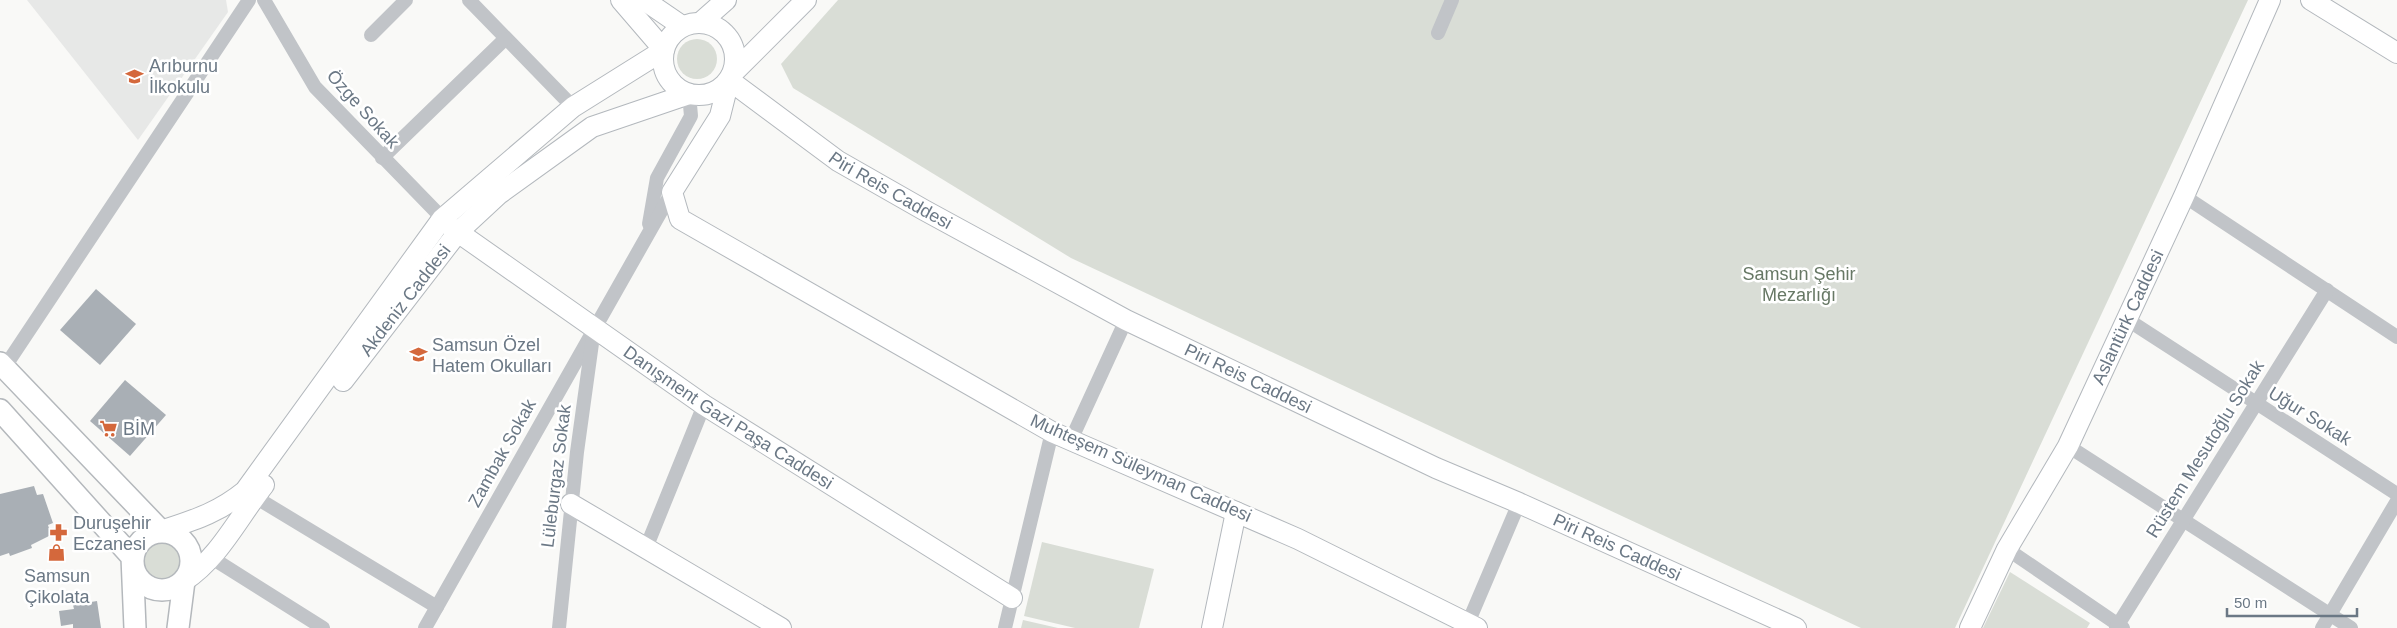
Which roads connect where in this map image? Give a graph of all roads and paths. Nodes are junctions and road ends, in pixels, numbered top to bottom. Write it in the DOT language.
graph roads {
  1 [pos="249,0"];
  2 [pos="264,0"];
  3 [pos="406,0"];
  4 [pos="469,0"];
  5 [pos="621,0"];
  6 [pos="644,0"];
  7 [pos="726,0"];
  8 [pos="806,0"];
  9 [pos="1452,0"];
  10 [pos="2270,0"];
  11 [pos="2311,0"];
  12 [pos="691,24"];
  13 [pos="1438,33"];
  14 [pos="371,35"];
  15 [pos="505,38"];
  16 [pos="664,50"];
  17 [pos="2397,53"];
  18 [pos="731,77"];
  19 [pos="688,94"];
  20 [pos="573,107"];
  21 [pos="382,158"];
  22 [pos="672,192"];
  23 [pos="2184,196"];
  24 [pos="451,226"];
  25 [pos="647,235"];
  26 [pos="2327,290"];
  27 [pos="1126,320"];
  28 [pos="2128,320"];
  29 [pos="594,329"];
  30 [pos="2397,337"];
  31 [pos="2,365"];
  32 [pos="2255,404"];
  33 [pos="704,405"];
  34 [pos="0,410"];
  35 [pos="1052,432"];
  36 [pos="1071,440"];
  37 [pos="2068,446"];
  38 [pos="2397,494"];
  39 [pos="255,497"];
  40 [pos="2397,501"];
  41 [pos="1519,503"];
  42 [pos="571,504"];
  43 [pos="1236,512"];
  44 [pos="2183,520"];
  45 [pos="161,531"];
  46 [pos="646,548"];
  47 [pos="2007,550"];
  48 [pos="132,557"];
  49 [pos="212,558"];
  50 [pos="184,581"];
  51 [pos="1012,598"];
  52 [pos="437,607"];
  53 [pos="2329,616"];
  54 [pos="1473,626"];
  55 [pos="2119,627"];
  56 [pos="135,628"];
  57 [pos="178,628"];
  58 [pos="323,628"];
  59 [pos="425,628"];
  60 [pos="559,628"];
  61 [pos="781,628"];
  62 [pos="1005,628"];
  63 [pos="1212,628"];
  64 [pos="1796,628"];
  65 [pos="1970,628"];
  66 [pos="2322,628"];
  67 [pos="2350,628"];
  1 -- 31 [label="street"];
  2 -- 21 [label="street, Özge Sokak"];
  3 -- 14 [label="street"];
  4 -- 15 [label="street"];
  5 -- 16 [label="street"];
  6 -- 12 [label="street"];
  7 -- 12 [label="street"];
  8 -- 18 [label="street"];
  9 -- 13 [label="street"];
  10 -- 23 [label="street, Aslantürk Caddesi"];
  11 -- 17 [label="street"];
  12 -- 16 [label="street"];
  12 -- 18 [label="street"];
  15 -- 20 [label="street"];
  15 -- 21 [label="street"];
  16 -- 19 [label="street"];
  16 -- 20 [label="street, Akdeniz Caddesi"];
  18 -- 19 [label="street"];
  18 -- 22 [label="street"];
  18 -- 27 [label="street, Piri Reis Caddesi"];
  19 -- 24 [label="street, Akdeniz Caddesi"];
  19 -- 25 [label="street"];
  20 -- 24 [label="street, Akdeniz Caddesi"];
  21 -- 24 [label="street, Özge Sokak"];
  22 -- 25 [label="street, Zambak Sokak"];
  22 -- 35 [label="street, Muhteşem Süleyman Caddesi"];
  23 -- 26 [label="street"];
  23 -- 28 [label="street, Aslantürk Caddesi"];
  24 -- 29 [label="street, Danışment Gazi Paşa Caddesi"];
  24 -- 39 [label="street, Akdeniz Caddesi"];
  24 -- 45 [label="street, Akdeniz Caddesi"];
  25 -- 29 [label="street, Zambak Sokak"];
  26 -- 30 [label="street"];
  26 -- 32 [label="street, Rüstem Mesutoğlu Sokak"];
  27 -- 36 [label="street"];
  27 -- 41 [label="street, Piri Reis Caddesi"];
  28 -- 32 [label="street, Uğur Sokak"];
  28 -- 37 [label="street, Aslantürk Caddesi"];
  29 -- 33 [label="street, Danışment Gazi Paşa Caddesi"];
  29 -- 42 [label="street, Lüleburgaz Sokak"];
  29 -- 52 [label="street, Zambak Sokak"];
  31 -- 45 [label="main road"];
  32 -- 38 [label="street, Uğur Sokak"];
  32 -- 44 [label="street, Rüstem Mesutoğlu Sokak"];
  33 -- 46 [label="street"];
  33 -- 51 [label="street, Danışment Gazi Paşa Caddesi"];
  34 -- 48 [label="main road"];
  35 -- 36 [label="street, Muhteşem Süleyman Caddesi"];
  35 -- 51 [label="street"];
  36 -- 43 [label="street, Muhteşem Süleyman Caddesi"];
  37 -- 44 [label="street"];
  37 -- 47 [label="street, Aslantürk Caddesi"];
  39 -- 49 [label="street, Akdeniz Caddesi"];
  39 -- 52 [label="street"];
  40 -- 53 [label="street"];
  41 -- 54 [label="street"];
  41 -- 64 [label="street, Piri Reis Caddesi"];
  42 -- 46 [label="street"];
  42 -- 60 [label="street, Lüleburgaz Sokak"];
  43 -- 54 [label="street, Muhteşem Süleyman Caddesi"];
  43 -- 63 [label="street"];
  44 -- 53 [label="street"];
  44 -- 55 [label="street, Rüstem Mesutoğlu Sokak"];
  45 -- 48 [label="main road"];
  45 -- 50 [label="main road"];
  46 -- 61 [label="street"];
  47 -- 55 [label="street"];
  47 -- 65 [label="street, Aslantürk Caddesi"];
  48 -- 50 [label="main road"];
  48 -- 56 [label="main road"];
  49 -- 50 [label="street, Akdeniz Caddesi"];
  49 -- 58 [label="street"];
  50 -- 57 [label="main road"];
  51 -- 62 [label="street"];
  52 -- 59 [label="street, Zambak Sokak"];
  53 -- 66 [label="street"];
  53 -- 67 [label="street"];
}
